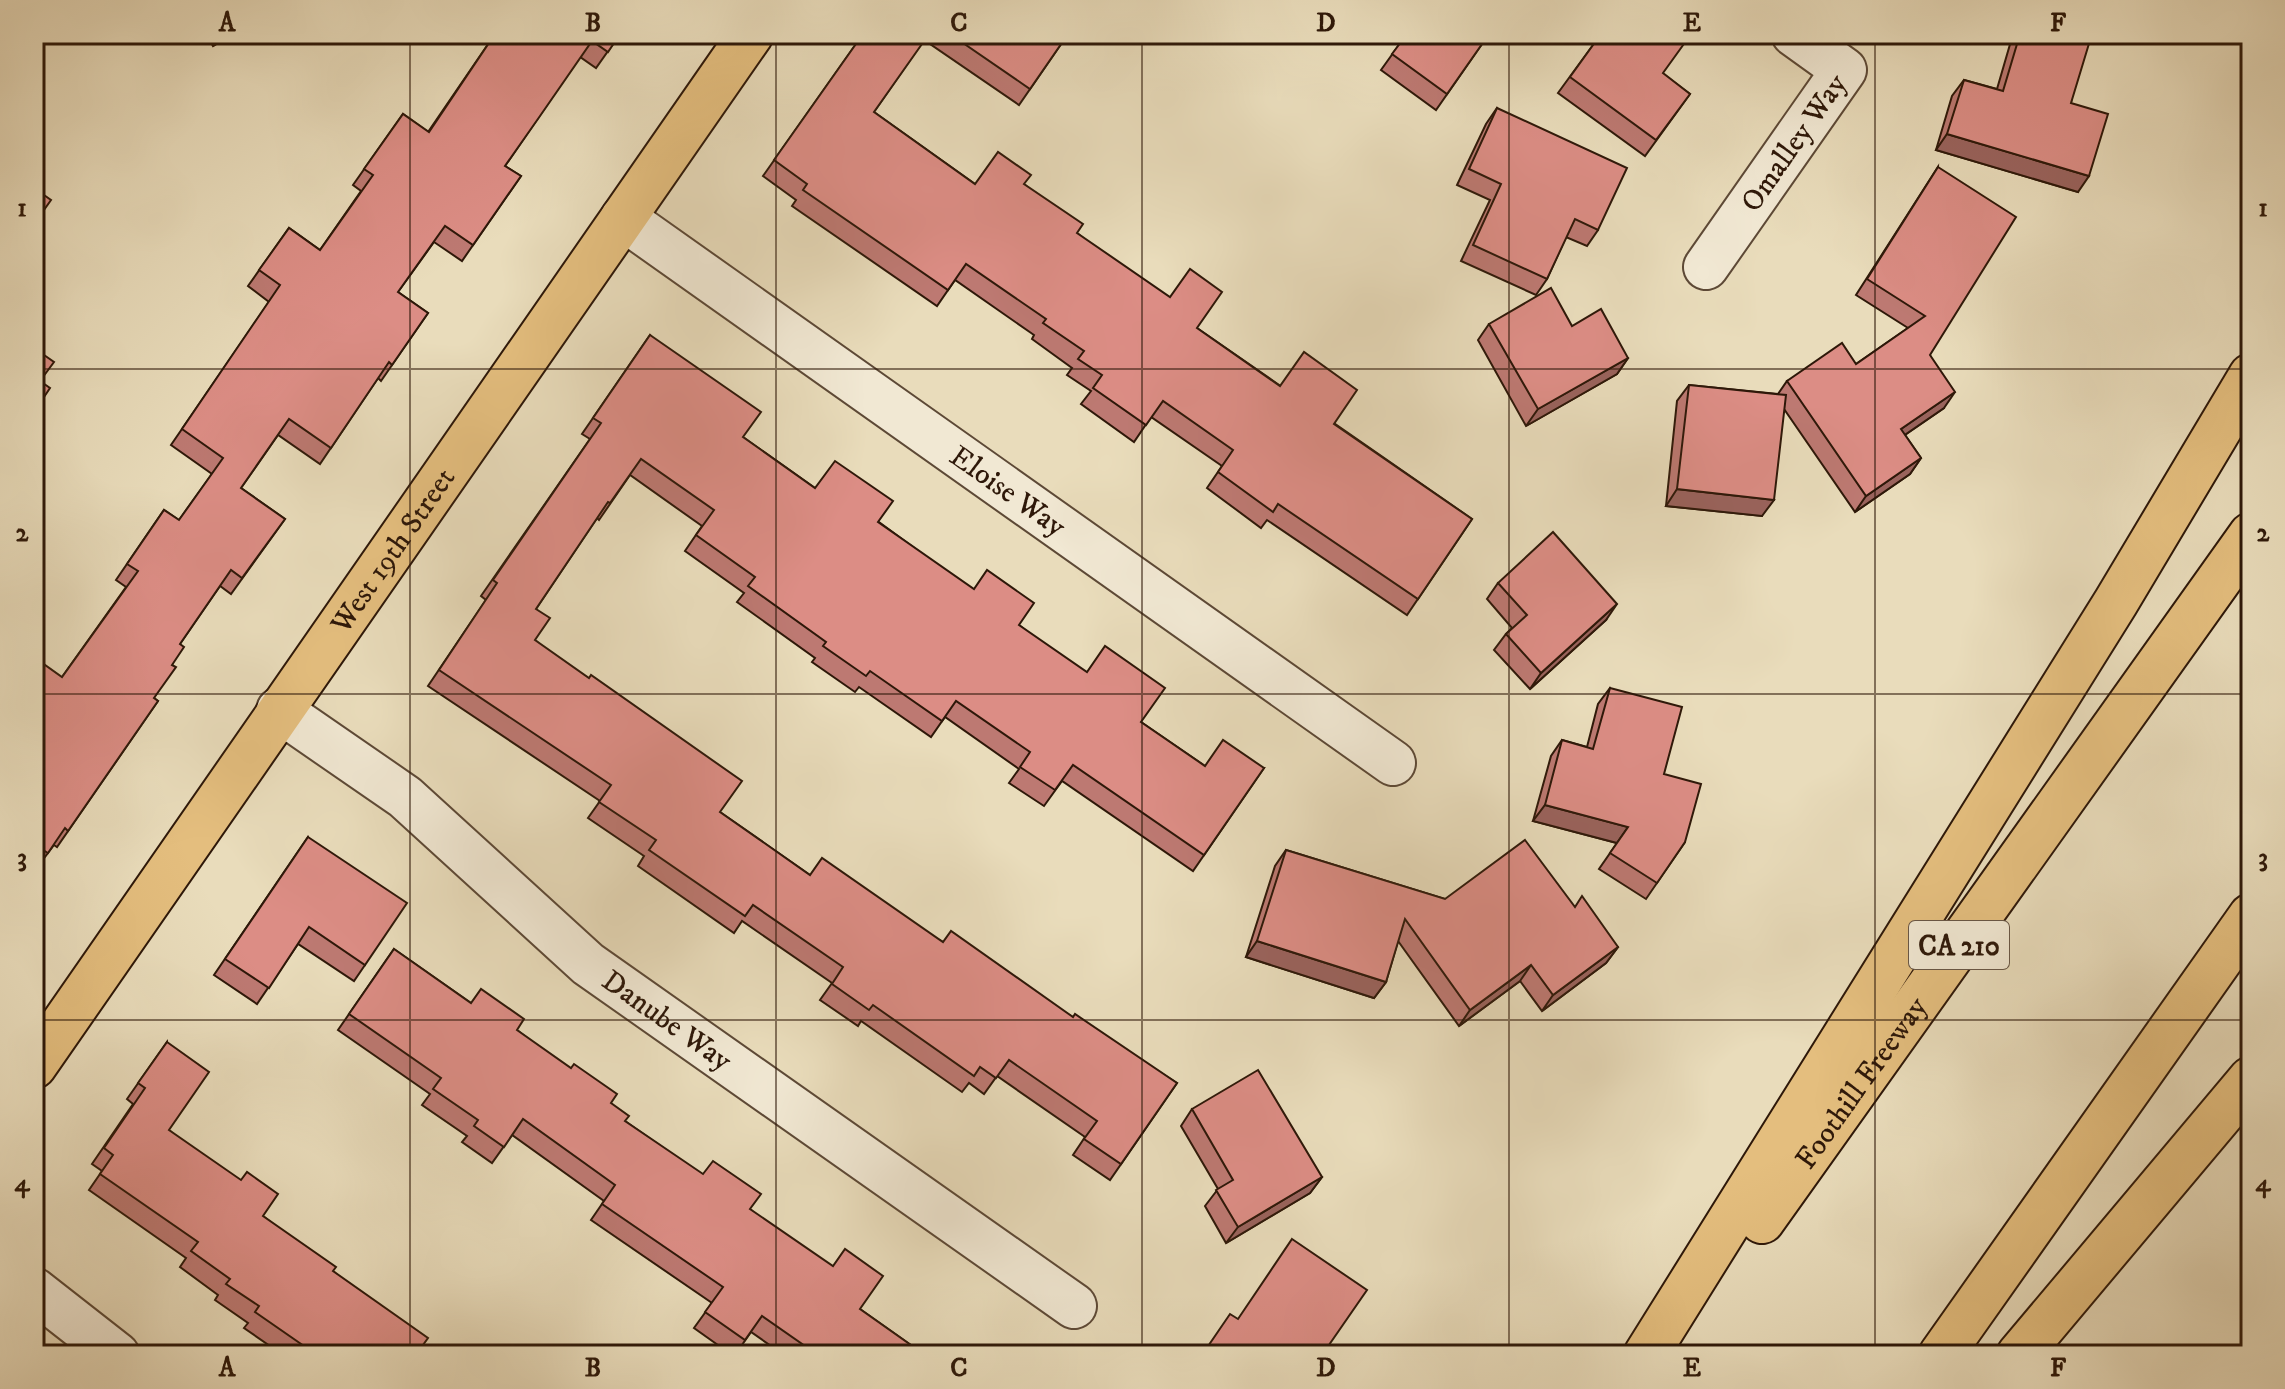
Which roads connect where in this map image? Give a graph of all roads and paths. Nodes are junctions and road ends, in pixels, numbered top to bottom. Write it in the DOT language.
graph roads {
  1 [pos="751,34"];
  2 [pos="1794,34"];
  3 [pos="623,218"];
  4 [pos="1706,267"];
  5 [pos="2251,376"];
  6 [pos="2251,535"];
  7 [pos="279,710"];
  8 [pos="1393,763"];
  9 [pos="2251,916"];
  10 [pos="34,1066"];
  11 [pos="2251,1079"];
  12 [pos="34,1290"];
  13 [pos="1074,1306"];
  14 [pos="117,1355"];
  15 [pos="1646,1355"];
  16 [pos="1666,1355"];
  17 [pos="1941,1355"];
  18 [pos="2019,1355"];
  1 -- 3 [label="main road, West 19th Street"];
  2 -- 4 [label="street, Omalley Way"];
  3 -- 7 [label="main road, West 19th Street"];
  3 -- 8 [label="street, Eloise Way"];
  5 -- 15 [label="main road"];
  6 -- 16 [label="main road, Foothill Freeway / CA 210"];
  7 -- 10 [label="main road, West 19th Street"];
  7 -- 13 [label="street, Danube Way"];
  9 -- 17 [label="main road"];
  11 -- 18 [label="main road"];
  12 -- 14 [label="street"];
}
